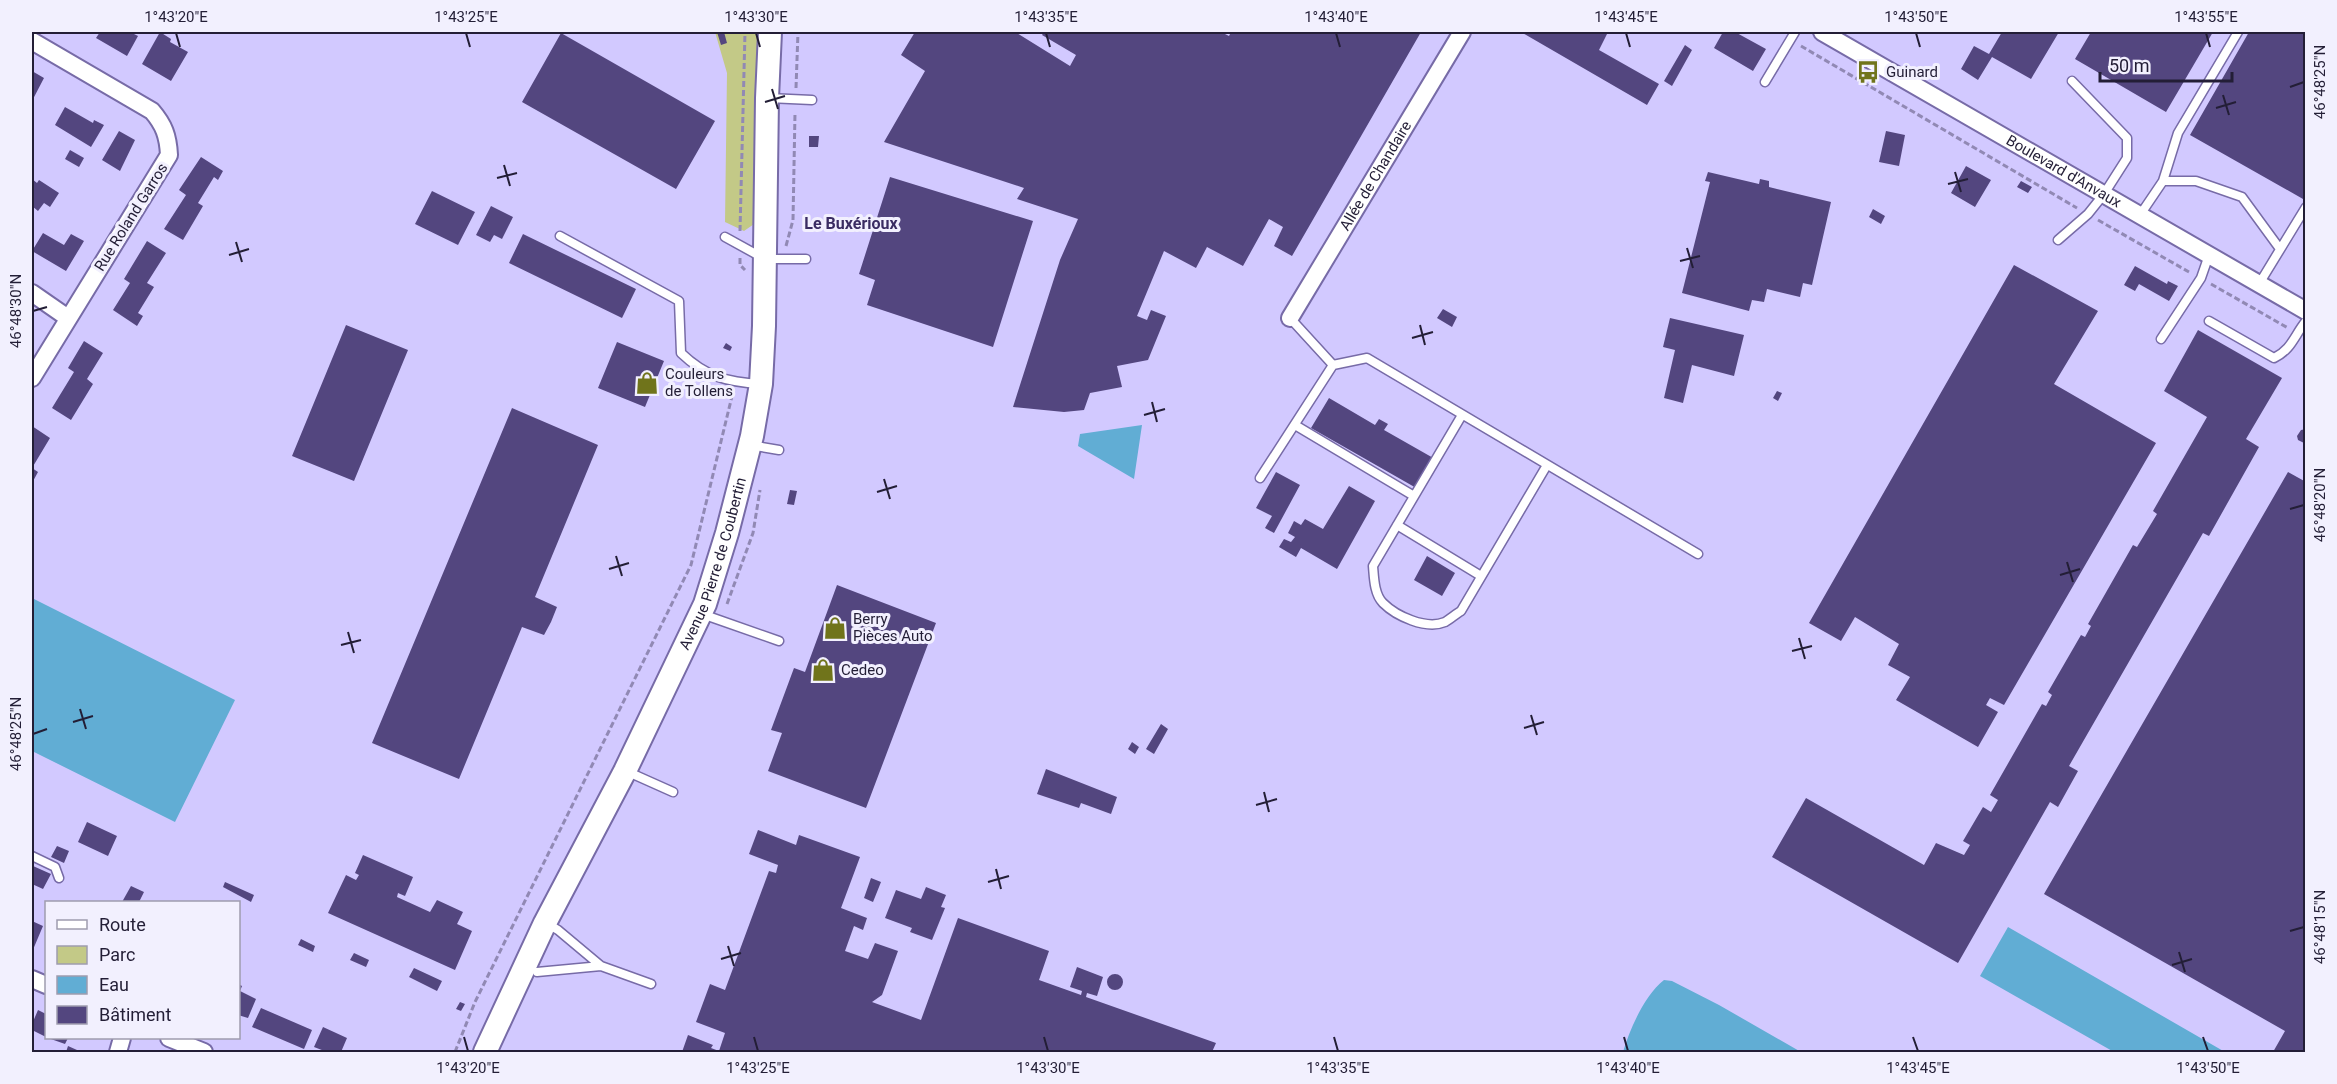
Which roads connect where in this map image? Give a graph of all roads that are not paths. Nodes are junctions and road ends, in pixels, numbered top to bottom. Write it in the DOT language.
graph roads {
  1 [pos="770,32"];
  2 [pos="1462,32"];
  3 [pos="1795,32"];
  4 [pos="1822,32"];
  5 [pos="2238,32"];
  6 [pos="32,41"];
  7 [pos="2072,81"];
  8 [pos="1765,82"];
  9 [pos="767,98"];
  10 [pos="812,100"];
  11 [pos="2163,181"];
  12 [pos="2104,194"];
  13 [pos="2306,207"];
  14 [pos="2140,215"];
  15 [pos="560,236"];
  16 [pos="725,237"];
  17 [pos="2058,240"];
  18 [pos="2280,249"];
  19 [pos="2209,255"];
  20 [pos="806,259"];
  21 [pos="757,266"];
  22 [pos="2259,284"];
  23 [pos="32,293"];
  24 [pos="2306,311"];
  25 [pos="68,318"];
  26 [pos="1290,318"];
  27 [pos="2209,321"];
  28 [pos="2306,321"];
  29 [pos="2161,339"];
  30 [pos="1334,365"];
  31 [pos="32,378"];
  32 [pos="761,384"];
  33 [pos="1462,415"];
  34 [pos="1294,425"];
  35 [pos="750,445"];
  36 [pos="778,450"];
  37 [pos="1547,465"];
  38 [pos="1260,478"];
  39 [pos="1414,496"];
  40 [pos="1397,525"];
  41 [pos="1698,554"];
  42 [pos="1481,576"];
  43 [pos="701,614"];
  44 [pos="779,641"];
  45 [pos="625,771"];
  46 [pos="674,792"];
  47 [pos="32,856"];
  48 [pos="59,878"];
  49 [pos="545,923"];
  50 [pos="601,966"];
  51 [pos="537,972"];
  52 [pos="651,984"];
  53 [pos="171,1039"];
  54 [pos="204,1053"];
  55 [pos="486,1053"];
  1 -- 9 [label="street, Avenue Pierre de Coubertin"];
  2 -- 26 [label="street, Allée de Chandaire"];
  3 -- 8 [label="lane"];
  4 -- 12 [label="street, Boulevard d'Anvaux"];
  5 -- 11 [label="lane"];
  6 -- 25 [label="street, Rue Roland Garros"];
  7 -- 12 [label="lane"];
  9 -- 10 [label="lane"];
  9 -- 21 [label="street, Avenue Pierre de Coubertin"];
  11 -- 14 [label="lane"];
  11 -- 18 [label="lane"];
  12 -- 14 [label="street, Boulevard d'Anvaux"];
  12 -- 17 [label="lane"];
  13 -- 18 [label="lane"];
  14 -- 19 [label="street, Boulevard d'Anvaux"];
  15 -- 32 [label="lane"];
  16 -- 21 [label="lane"];
  18 -- 22 [label="lane"];
  19 -- 22 [label="street, Boulevard d'Anvaux"];
  19 -- 29 [label="lane"];
  20 -- 21 [label="lane"];
  21 -- 32 [label="street, Avenue Pierre de Coubertin"];
  22 -- 24 [label="street, Boulevard d'Anvaux"];
  23 -- 25 [label="street"];
  25 -- 31 [label="street, Rue Roland Garros"];
  26 -- 30 [label="lane"];
  27 -- 28 [label="lane"];
  30 -- 33 [label="lane"];
  30 -- 34 [label="lane"];
  32 -- 35 [label="street, Avenue Pierre de Coubertin"];
  33 -- 37 [label="lane"];
  33 -- 39 [label="lane"];
  34 -- 38 [label="lane"];
  34 -- 39 [label="lane"];
  35 -- 36 [label="lane"];
  35 -- 43 [label="street, Avenue Pierre de Coubertin"];
  37 -- 41 [label="lane"];
  37 -- 42 [label="lane"];
  39 -- 40 [label="lane"];
  40 -- 42 [label="lane"];
  40 -- 42 [label="lane"];
  43 -- 44 [label="lane"];
  43 -- 45 [label="street, Avenue Pierre de Coubertin"];
  45 -- 46 [label="lane"];
  45 -- 49 [label="street, Avenue Pierre de Coubertin"];
  47 -- 48 [label="lane"];
  49 -- 50 [label="lane"];
  49 -- 55 [label="street, Avenue Pierre de Coubertin"];
  50 -- 51 [label="lane"];
  50 -- 52 [label="lane"];
  53 -- 54 [label="street"];
}
